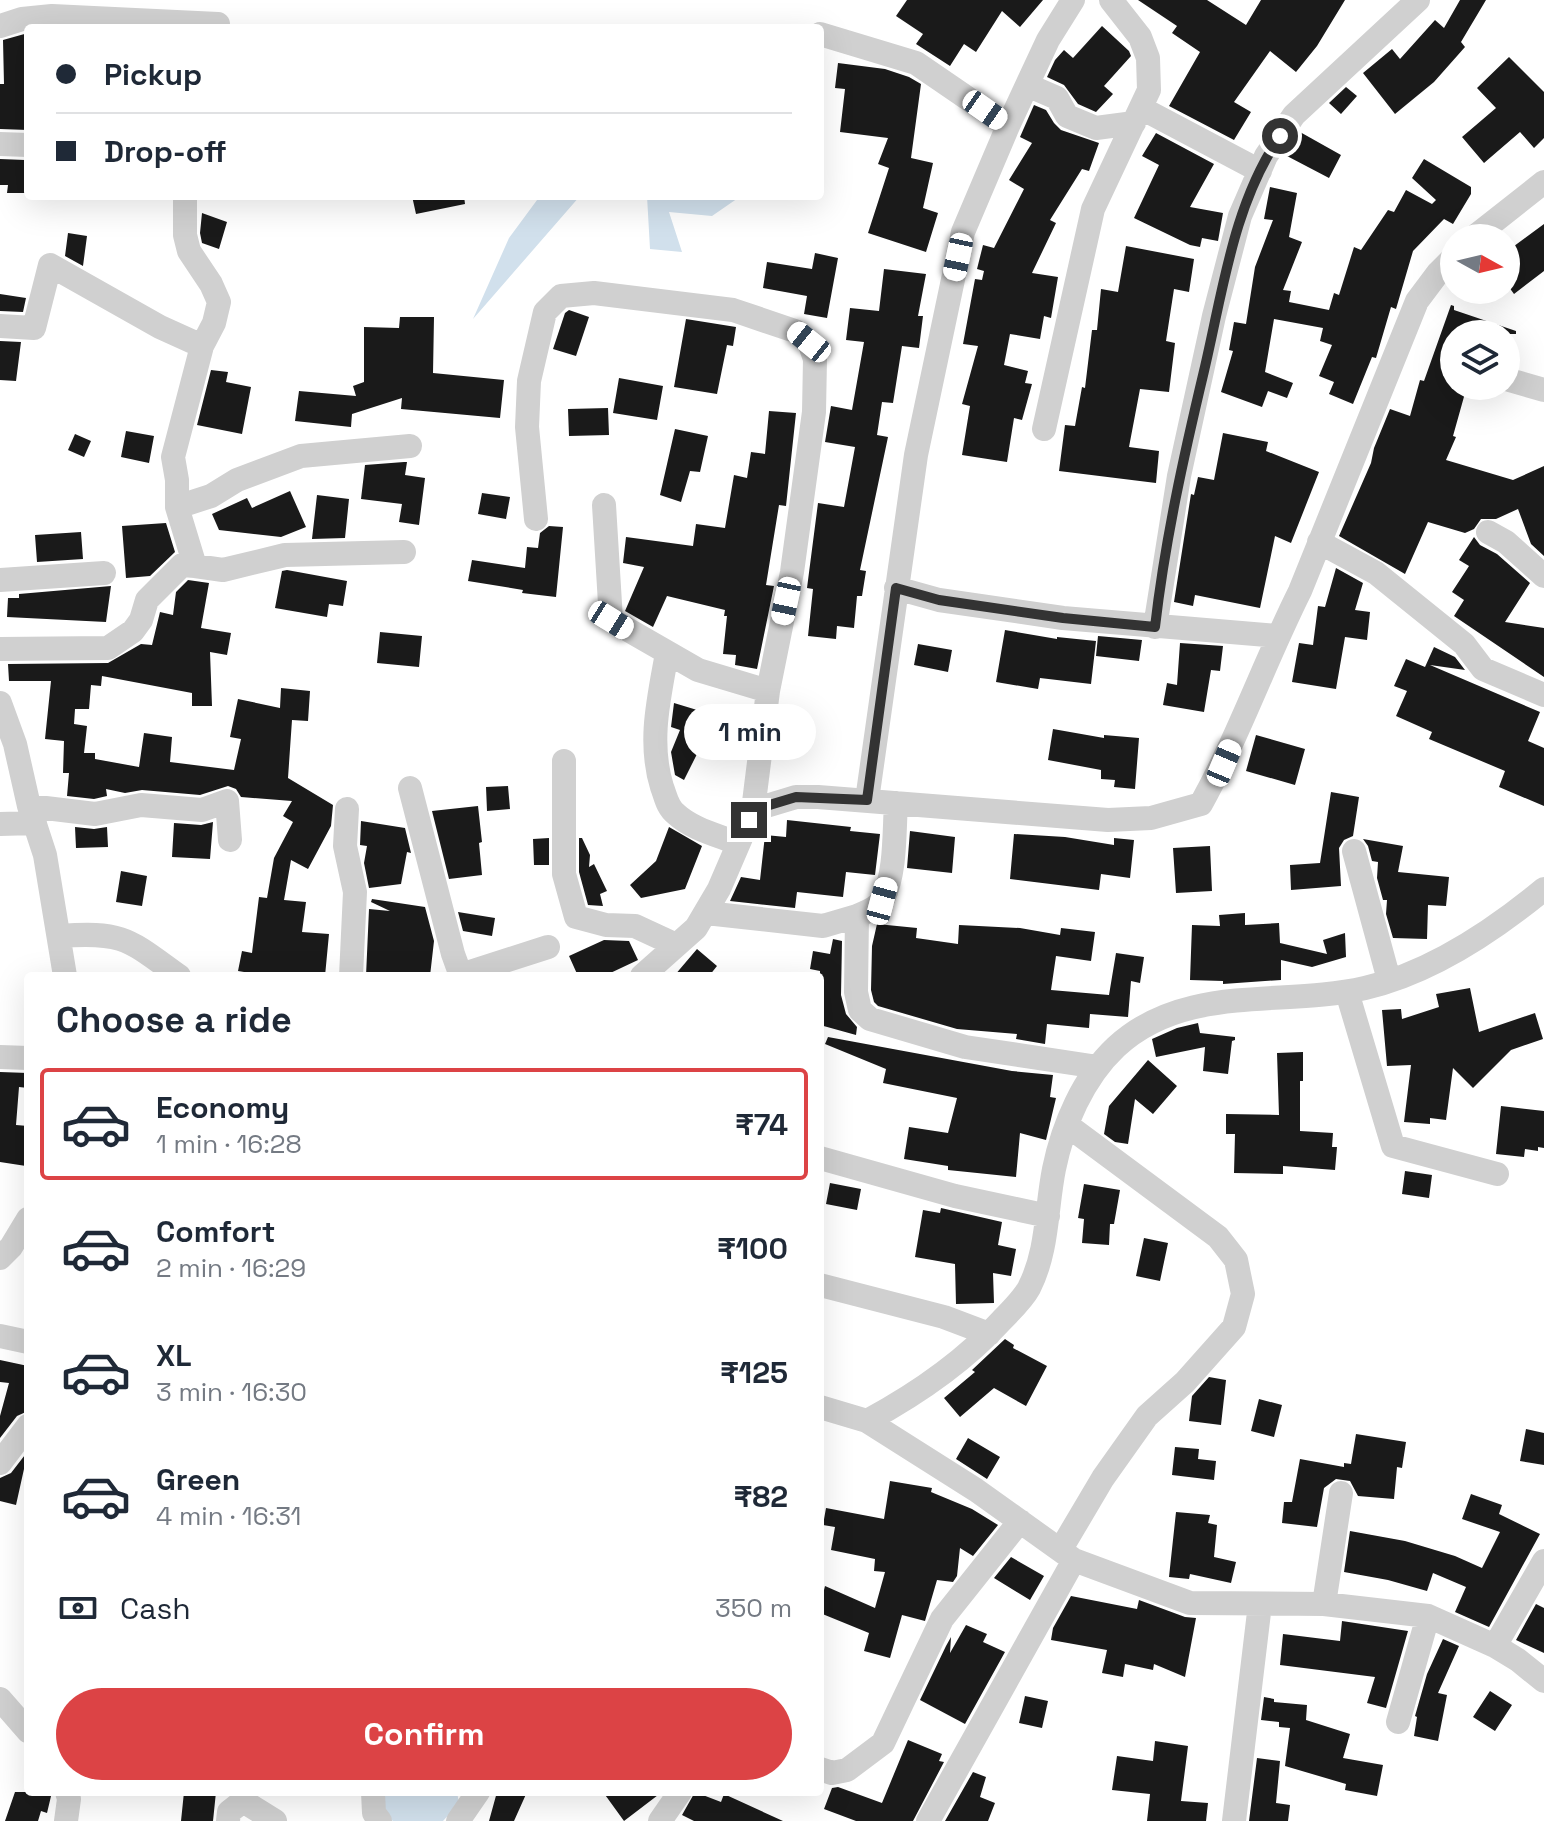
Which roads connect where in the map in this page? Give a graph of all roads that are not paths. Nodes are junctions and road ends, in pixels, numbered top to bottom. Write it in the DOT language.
graph roads {
  1 [pos="1073,0"];
  2 [pos="1111,0"];
  3 [pos="1418,0"];
  4 [pos="218,24"];
  5 [pos="0,26"];
  6 [pos="824,35"];
  7 [pos="1027,85"];
  8 [pos="1138,115"];
  9 [pos="1008,126"];
  10 [pos="0,144"];
  11 [pos="24,145"];
  12 [pos="1260,171"];
  13 [pos="1544,182"];
  14 [pos="185,200"];
  15 [pos="1491,224"];
  16 [pos="1440,271"];
  17 [pos="0,326"];
  18 [pos="202,346"];
  19 [pos="1520,383"];
  20 [pos="1544,390"];
  21 [pos="1044,429"];
  22 [pos="410,446"];
  23 [pos="604,505"];
  24 [pos="177,507"];
  25 [pos="536,519"];
  26 [pos="1488,532"];
  27 [pos="1319,542"];
  28 [pos="404,552"];
  29 [pos="195,566"];
  30 [pos="104,573"];
  31 [pos="1544,576"];
  32 [pos="0,580"];
  33 [pos="896,588"];
  34 [pos="1155,627"];
  35 [pos="1277,636"];
  36 [pos="0,649"];
  37 [pos="667,653"];
  38 [pos="768,691"];
  39 [pos="1544,695"];
  40 [pos="0,703"];
  41 [pos="564,761"];
  42 [pos="410,788"];
  43 [pos="867,800"];
  44 [pos="896,803"];
  45 [pos="347,809"];
  46 [pos="753,810"];
  47 [pos="32,815"];
  48 [pos="0,824"];
  49 [pos="230,840"];
  50 [pos="737,843"];
  51 [pos="1354,851"];
  52 [pos="1544,889"];
  53 [pos="706,913"];
  54 [pos="857,916"];
  55 [pos="60,936"];
  56 [pos="676,945"];
  57 [pos="548,947"];
  58 [pos="64,972"];
  59 [pos="174,972"];
  60 [pos="351,972"];
  61 [pos="460,972"];
  62 [pos="470,972"];
  63 [pos="646,972"];
  64 [pos="1389,980"];
  65 [pos="1347,992"];
  66 [pos="0,1057"];
  67 [pos="24,1058"];
  68 [pos="1098,1067"];
  69 [pos="1067,1125"];
  70 [pos="824,1159"];
  71 [pos="1497,1174"];
  72 [pos="1048,1216"];
  73 [pos="24,1226"];
  74 [pos="0,1258"];
  75 [pos="824,1286"];
  76 [pos="989,1334"];
  77 [pos="0,1336"];
  78 [pos="24,1341"];
  79 [pos="824,1408"];
  80 [pos="867,1421"];
  81 [pos="24,1431"];
  82 [pos="0,1463"];
  83 [pos="1341,1493"];
  84 [pos="1020,1521"];
  85 [pos="1068,1555"];
  86 [pos="1544,1561"];
  87 [pos="1260,1604"];
  88 [pos="1324,1604"];
  89 [pos="1428,1616"];
  90 [pos="1495,1646"];
  91 [pos="1544,1681"];
  92 [pos="0,1699"];
  93 [pos="1398,1722"];
  94 [pos="24,1726"];
  95 [pos="824,1770"];
  96 [pos="68,1796"];
  97 [pos="373,1796"];
  98 [pos="475,1796"];
  99 [pos="677,1796"];
  100 [pos="269,1819"];
  101 [pos="66,1821"];
  102 [pos="228,1821"];
  103 [pos="380,1821"];
  104 [pos="458,1821"];
  105 [pos="660,1821"];
  106 [pos="928,1821"];
  107 [pos="1234,1821"];
  1 -- 7 [label="street"];
  2 -- 8 [label="street"];
  3 -- 12 [label="street"];
  4 -- 5 [label="street"];
  6 -- 9 [label="street"];
  7 -- 8 [label="street"];
  7 -- 9 [label="street"];
  8 -- 12 [label="street"];
  8 -- 21 [label="street"];
  9 -- 33 [label="street"];
  10 -- 11 [label="street"];
  12 -- 34 [label="street"];
  13 -- 15 [label="street"];
  14 -- 18 [label="street"];
  16 -- 27 [label="street"];
  17 -- 18 [label="street"];
  18 -- 24 [label="street"];
  19 -- 20 [label="street"];
  22 -- 24 [label="street"];
  23 -- 37 [label="street"];
  24 -- 29 [label="street"];
  25 -- 38 [label="street"];
  26 -- 31 [label="street"];
  27 -- 35 [label="street"];
  27 -- 39 [label="street"];
  28 -- 29 [label="street"];
  29 -- 36 [label="street"];
  30 -- 32 [label="street"];
  33 -- 34 [label="street"];
  33 -- 43 [label="street"];
  34 -- 35 [label="street"];
  35 -- 44 [label="street"];
  37 -- 38 [label="street"];
  37 -- 50 [label="street"];
  38 -- 46 [label="street"];
  40 -- 47 [label="street"];
  41 -- 56 [label="street"];
  42 -- 61 [label="street"];
  43 -- 44 [label="street"];
  43 -- 46 [label="street"];
  44 -- 54 [label="street"];
  45 -- 60 [label="street"];
  46 -- 50 [label="street"];
  47 -- 48 [label="street"];
  47 -- 49 [label="street"];
  47 -- 55 [label="street"];
  50 -- 53 [label="street"];
  51 -- 64 [label="street"];
  52 -- 64 [label="street"];
  53 -- 54 [label="street"];
  53 -- 56 [label="street"];
  54 -- 68 [label="street"];
  55 -- 58 [label="street"];
  55 -- 59 [label="street"];
  56 -- 63 [label="street"];
  57 -- 62 [label="street"];
  64 -- 65 [label="street"];
  65 -- 68 [label="street"];
  65 -- 71 [label="street"];
  66 -- 67 [label="street"];
  68 -- 69 [label="street"];
  69 -- 72 [label="street"];
  69 -- 85 [label="street"];
  70 -- 72 [label="street"];
  72 -- 76 [label="street"];
  73 -- 74 [label="street"];
  75 -- 76 [label="street"];
  76 -- 80 [label="street"];
  77 -- 78 [label="street"];
  79 -- 80 [label="street"];
  80 -- 84 [label="street"];
  81 -- 82 [label="street"];
  83 -- 88 [label="street"];
  84 -- 85 [label="street"];
  84 -- 95 [label="street"];
  85 -- 87 [label="street"];
  85 -- 106 [label="street"];
  86 -- 90 [label="street"];
  87 -- 88 [label="street"];
  87 -- 107 [label="street"];
  88 -- 89 [label="street"];
  89 -- 90 [label="street"];
  89 -- 93 [label="street"];
  90 -- 91 [label="street"];
  92 -- 94 [label="street"];
  96 -- 101 [label="street"];
  97 -- 103 [label="street"];
  98 -- 104 [label="street"];
  99 -- 105 [label="street"];
  100 -- 102 [label="street"];
}
